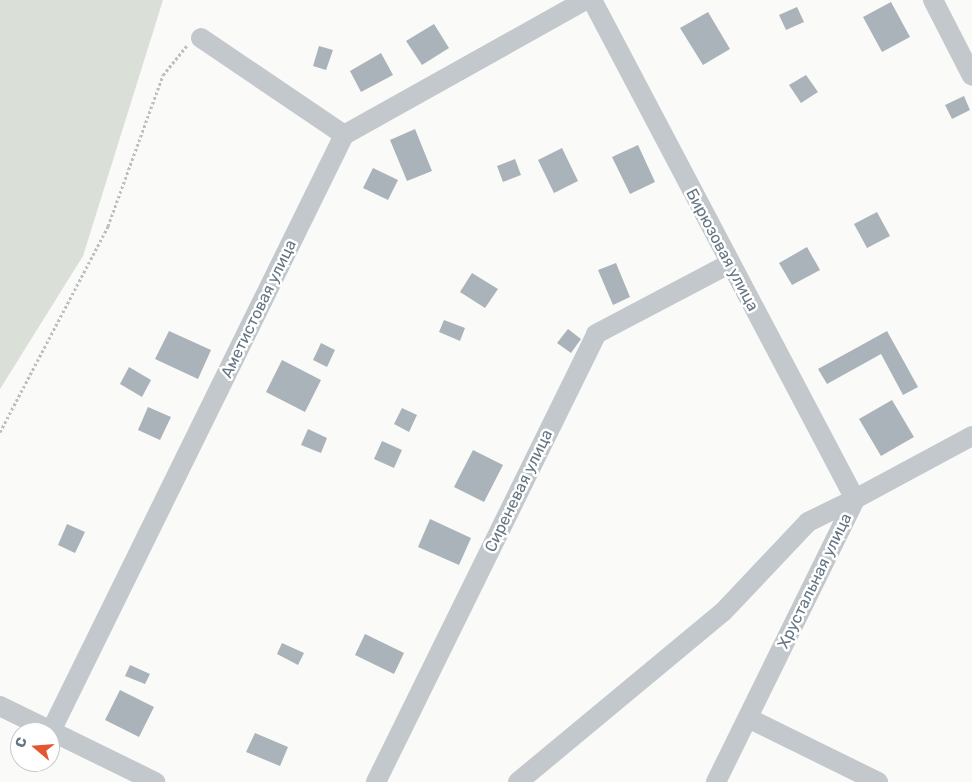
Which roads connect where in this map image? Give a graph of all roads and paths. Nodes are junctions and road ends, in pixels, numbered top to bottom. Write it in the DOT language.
graph roads {
  1 [pos="586,0"];
  2 [pos="592,0"];
  3 [pos="933,0"];
  4 [pos="201,38"];
  5 [pos="972,76"];
  6 [pos="344,135"];
  7 [pos="729,264"];
  8 [pos="0,432"];
  9 [pos="972,436"];
  10 [pos="855,498"];
  11 [pos="0,706"];
  12 [pos="748,718"];
  13 [pos="33,722"];
  14 [pos="55,722"];
  15 [pos="60,735"];
  16 [pos="155,782"];
  17 [pos="376,782"];
  18 [pos="518,782"];
  19 [pos="716,782"];
  20 [pos="878,782"];
  1 -- 6 [label="street"];
  2 -- 7 [label="street, Бирюзовая улица"];
  3 -- 5 [label="street"];
  4 -- 6 [label="street"];
  4 -- 8 [label="path"];
  6 -- 14 [label="street, Аметистовая улица"];
  7 -- 10 [label="street, Бирюзовая улица"];
  7 -- 17 [label="street, Сиреневая улица"];
  9 -- 10 [label="street, Хрустальная улица"];
  10 -- 12 [label="street, Хрустальная улица"];
  10 -- 18 [label="street"];
  11 -- 13 [label="street"];
  12 -- 19 [label="street, Хрустальная улица"];
  12 -- 20 [label="street"];
  15 -- 16 [label="street"];
}
